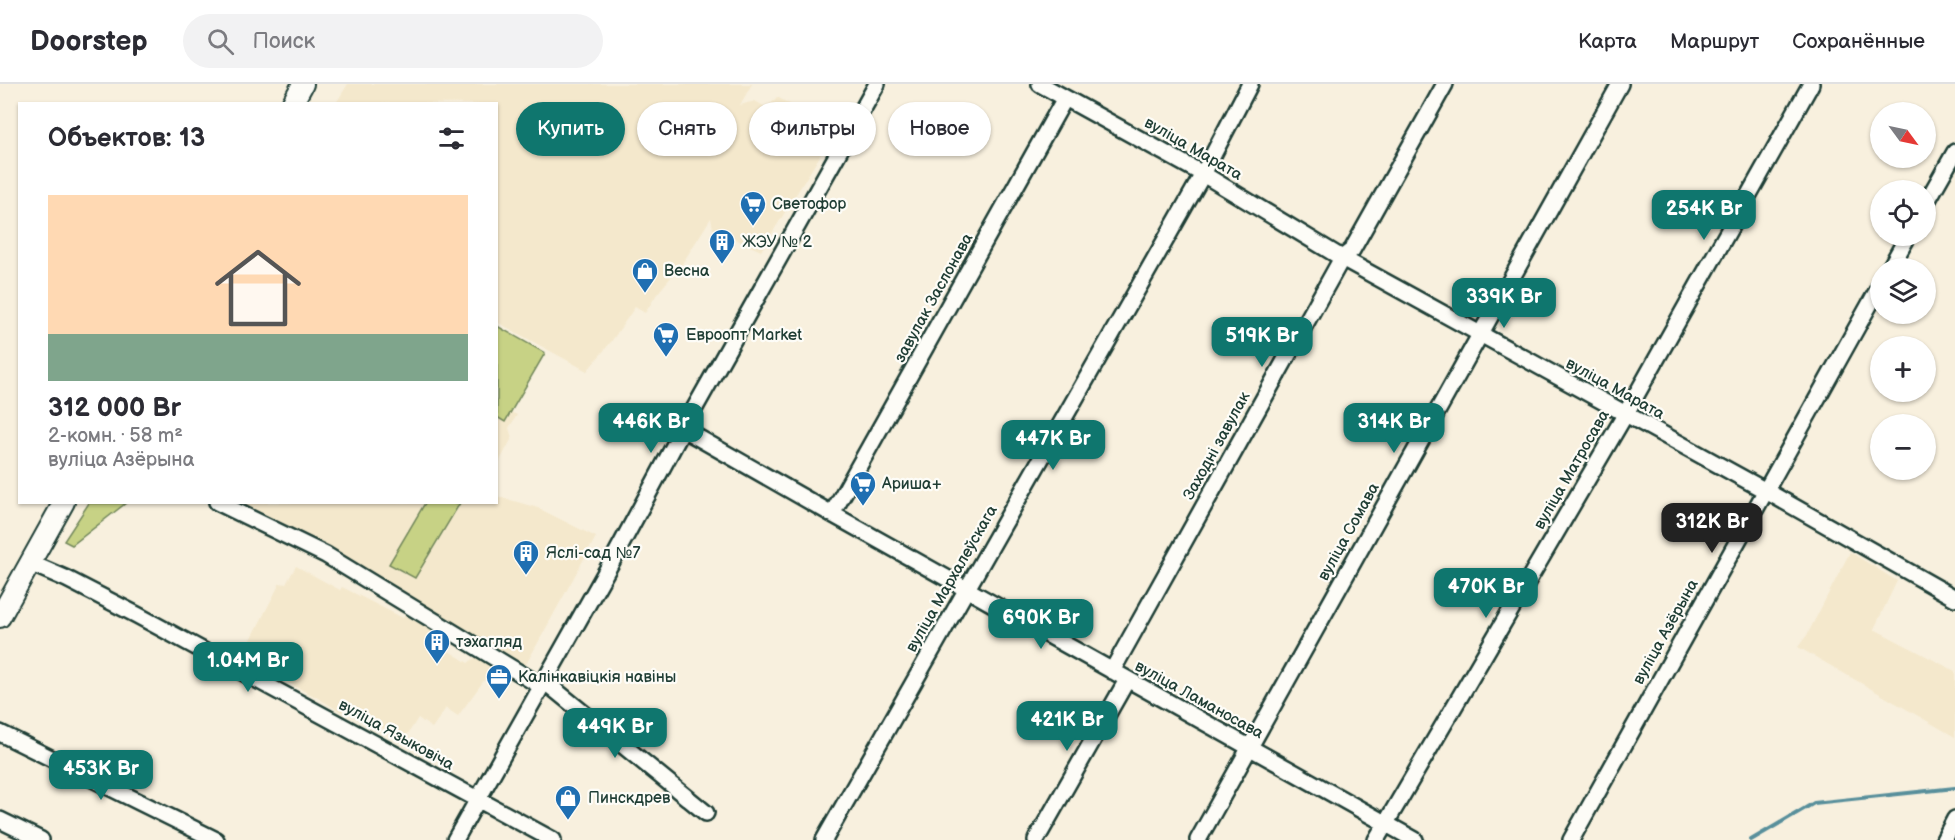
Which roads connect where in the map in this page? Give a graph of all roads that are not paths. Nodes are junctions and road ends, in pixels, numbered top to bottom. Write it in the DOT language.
graph roads {
  1 [pos="303,84"];
  2 [pos="877,84"];
  3 [pos="1040,84"];
  4 [pos="1250,84"];
  5 [pos="1445,84"];
  6 [pos="1620,84"];
  7 [pos="1811,84"];
  8 [pos="1065,98"];
  9 [pos="293,102"];
  10 [pos="1955,152"];
  11 [pos="1203,174"];
  12 [pos="1936,186"];
  13 [pos="1342,258"];
  14 [pos="1870,304"];
  15 [pos="1479,334"];
  16 [pos="1625,415"];
  17 [pos="683,429"];
  18 [pos="1766,491"];
  19 [pos="63,504"];
  20 [pos="221,504"];
  21 [pos="832,514"];
  22 [pos="30,563"];
  23 [pos="966,589"];
  24 [pos="1955,598"];
  25 [pos="0,617"];
  26 [pos="1112,672"];
  27 [pos="1127,680"];
  28 [pos="543,683"];
  29 [pos="0,733"];
  30 [pos="1249,748"];
  31 [pos="477,799"];
  32 [pos="706,813"];
  33 [pos="1955,819"];
  34 [pos="0,820"];
  35 [pos="1385,824"];
  36 [pos="41,840"];
  37 [pos="216,840"];
  38 [pos="455,840"];
  39 [pos="553,840"];
  40 [pos="824,840"];
  41 [pos="1036,840"];
  42 [pos="1198,840"];
  43 [pos="1376,840"];
  44 [pos="1415,840"];
  45 [pos="1571,840"];
  46 [pos="1944,840"];
  1 -- 9 [label="main road"];
  2 -- 17 [label="street"];
  3 -- 8 [label="street, вуліца Марата"];
  4 -- 11 [label="street, вуліца Мархалеўскага"];
  5 -- 13 [label="street, Заходні завулак"];
  6 -- 15 [label="street, вуліца Сомава"];
  7 -- 16 [label="street, вуліца Матросава"];
  8 -- 11 [label="street, вуліца Марата"];
  8 -- 21 [label="street, завулак Заслонава"];
  10 -- 12 [label="street"];
  11 -- 13 [label="street, вуліца Марата"];
  11 -- 23 [label="street, вуліца Мархалеўскага"];
  13 -- 15 [label="street, вуліца Марата"];
  13 -- 26 [label="street, Заходні завулак"];
  14 -- 18 [label="street, вуліца Азёрына"];
  15 -- 16 [label="street, вуліца Марата"];
  15 -- 30 [label="street, вуліца Сомава"];
  16 -- 18 [label="street, вуліца Марата"];
  16 -- 35 [label="street, вуліца Матросава"];
  17 -- 21 [label="street, вуліца Ламаносава"];
  17 -- 28 [label="street"];
  18 -- 24 [label="street, вуліца Марата"];
  18 -- 45 [label="street, вуліца Азёрына"];
  19 -- 22 [label="main road"];
  20 -- 28 [label="street"];
  21 -- 23 [label="street, вуліца Ламаносава"];
  22 -- 25 [label="main road"];
  22 -- 31 [label="street, вуліца Языковіча"];
  23 -- 26 [label="street, вуліца Ламаносава"];
  23 -- 40 [label="street, вуліца Мархалеўскага"];
  26 -- 27 [label="street, вуліца Ламаносава"];
  27 -- 30 [label="street, вуліца Ламаносава"];
  27 -- 41 [label="street"];
  28 -- 31 [label="street"];
  28 -- 32 [label="street"];
  29 -- 37 [label="street"];
  30 -- 35 [label="street, вуліца Ламаносава"];
  30 -- 42 [label="street, вуліца Сомава"];
  31 -- 38 [label="street"];
  31 -- 39 [label="street, вуліца Языковіча"];
  33 -- 46 [label="street"];
  34 -- 36 [label="street"];
  35 -- 43 [label="street, вуліца Матросава"];
  35 -- 44 [label="street, вуліца Ламаносава"];
}
